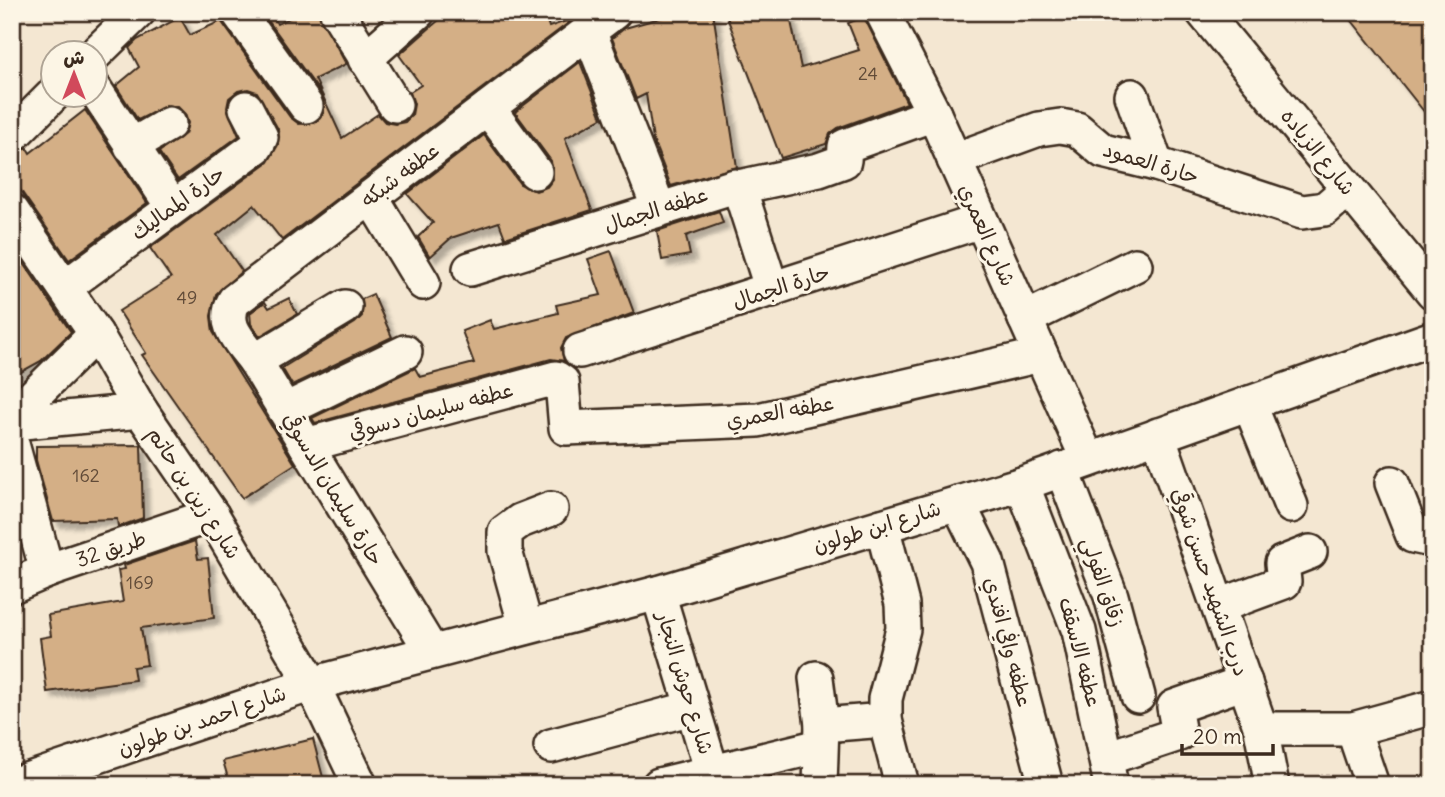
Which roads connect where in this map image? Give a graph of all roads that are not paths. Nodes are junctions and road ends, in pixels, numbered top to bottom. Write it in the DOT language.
graph roads {
  1 [pos="138,12"];
  2 [pos="238,12"];
  3 [pos="337,12"];
  4 [pos="418,12"];
  5 [pos="1203,12"];
  6 [pos="888,14"];
  7 [pos="602,22"];
  8 [pos="108,41"];
  9 [pos="365,59"];
  10 [pos="1132,96"];
  11 [pos="395,105"];
  12 [pos="306,106"];
  13 [pos="40,108"];
  14 [pos="107,108"];
  15 [pos="246,108"];
  16 [pos="488,108"];
  17 [pos="933,114"];
  18 [pos="169,124"];
  19 [pos="12,136"];
  20 [pos="131,146"];
  21 [pos="954,160"];
  22 [pos="1156,164"];
  23 [pos="535,173"];
  24 [pos="739,187"];
  25 [pos="1348,189"];
  26 [pos="371,197"];
  27 [pos="172,206"];
  28 [pos="659,209"];
  29 [pos="12,211"];
  30 [pos="981,221"];
  31 [pos="1135,265"];
  32 [pos="470,269"];
  33 [pos="423,283"];
  34 [pos="65,287"];
  35 [pos="772,290"];
  36 [pos="1433,292"];
  37 [pos="345,307"];
  38 [pos="1025,319"];
  39 [pos="231,328"];
  40 [pos="96,334"];
  41 [pos="1433,338"];
  42 [pos="580,351"];
  43 [pos="405,352"];
  44 [pos="1041,355"];
  45 [pos="255,361"];
  46 [pos="556,378"];
  47 [pos="1249,403"];
  48 [pos="285,410"];
  49 [pos="141,411"];
  50 [pos="12,420"];
  51 [pos="1158,435"];
  52 [pos="12,444"];
  53 [pos="306,445"];
  54 [pos="1075,465"];
  55 [pos="1392,482"];
  56 [pos="1022,484"];
  57 [pos="958,503"];
  58 [pos="1291,506"];
  59 [pos="551,509"];
  60 [pos="212,515"];
  61 [pos="882,526"];
  62 [pos="1433,534"];
  63 [pos="1310,552"];
  64 [pos="47,571"];
  65 [pos="12,586"];
  66 [pos="658,593"];
  67 [pos="1219,606"];
  68 [pos="526,627"];
  69 [pos="432,652"];
  70 [pos="816,678"];
  71 [pos="1245,682"];
  72 [pos="312,684"];
  73 [pos="1138,696"];
  74 [pos="1433,706"];
  75 [pos="692,708"];
  76 [pos="885,720"];
  77 [pos="1261,729"];
  78 [pos="1353,729"];
  79 [pos="821,736"];
  80 [pos="551,746"];
  81 [pos="1109,771"];
  82 [pos="712,772"];
  83 [pos="12,785"];
  84 [pos="360,785"];
  85 [pos="659,785"];
  86 [pos="820,785"];
  87 [pos="902,785"];
  88 [pos="1046,785"];
  89 [pos="1272,785"];
  90 [pos="1372,785"];
  1 -- 8 [label="street"];
  2 -- 12 [label="street"];
  3 -- 9 [label="street"];
  4 -- 9 [label="street"];
  5 -- 25 [label="street, شارع الزياده"];
  6 -- 17 [label="street, شارع العمري"];
  7 -- 16 [label="street, عطفه شبكه"];
  7 -- 28 [label="street, عطفه شبكه"];
  9 -- 11 [label="street"];
  10 -- 22 [label="street"];
  13 -- 19 [label="street"];
  14 -- 20 [label="street"];
  15 -- 27 [label="street, حارة المماليك"];
  16 -- 23 [label="street"];
  16 -- 26 [label="street, عطفه شبكه"];
  17 -- 21 [label="street, شارع العمري"];
  17 -- 24 [label="street, عطفه الجمال"];
  18 -- 20 [label="street"];
  20 -- 27 [label="street"];
  21 -- 22 [label="street, حارة العمود"];
  21 -- 30 [label="street, شارع العمري"];
  22 -- 25 [label="street, حارة العمود"];
  24 -- 28 [label="street, عطفه الجمال"];
  24 -- 35 [label="street"];
  25 -- 36 [label="street, شارع الزياده"];
  26 -- 33 [label="street"];
  26 -- 39 [label="street, عطفه شبكه"];
  27 -- 34 [label="street, حارة المماليك"];
  28 -- 32 [label="street, عطفه الجمال"];
  29 -- 34 [label="street, شارع زين بن حاتم"];
  30 -- 35 [label="street, حارة الجمال"];
  30 -- 38 [label="street, شارع العمري"];
  31 -- 38 [label="street"];
  34 -- 40 [label="street, شارع زين بن حاتم"];
  35 -- 42 [label="street, حارة الجمال"];
  37 -- 45 [label="street"];
  38 -- 44 [label="street, شارع العمري"];
  39 -- 45 [label="street, حارة سليمان الدسوقي"];
  40 -- 49 [label="street, شارع زين بن حاتم"];
  40 -- 50 [label="street"];
  41 -- 47 [label="street, شارع ابن طولون"];
  43 -- 48 [label="street"];
  44 -- 46 [label="street, عطفه العمري"];
  44 -- 54 [label="street, شارع العمري"];
  45 -- 48 [label="street, حارة سليمان الدسوقي"];
  46 -- 53 [label="street, عطفه سليمان دسوقي"];
  47 -- 51 [label="street, شارع ابن طولون"];
  47 -- 58 [label="street"];
  48 -- 53 [label="street, حارة سليمان الدسوقي"];
  49 -- 50 [label="street"];
  49 -- 60 [label="street, شارع زين بن حاتم"];
  51 -- 54 [label="street, شارع ابن طولون"];
  51 -- 67 [label="street, درب الشهيد حسن شوقي"];
  52 -- 64 [label="street"];
  53 -- 69 [label="street, حارة سليمان الدسوقي"];
  54 -- 56 [label="street, شارع ابن طولون"];
  54 -- 73 [label="street, زقاق الفولي"];
  55 -- 62 [label="street"];
  56 -- 57 [label="street, شارع ابن طولون"];
  56 -- 81 [label="street, عطفه الاسقف"];
  57 -- 61 [label="street, شارع ابن طولون"];
  57 -- 88 [label="street, عطفه وافي افندي"];
  59 -- 68 [label="street"];
  60 -- 64 [label="street, طريق 32"];
  60 -- 72 [label="street, شارع زين بن حاتم"];
  61 -- 66 [label="street, شارع ابن طولون"];
  61 -- 76 [label="street"];
  63 -- 67 [label="street"];
  64 -- 65 [label="street, طريق 32"];
  66 -- 68 [label="street, شارع ابن طولون"];
  66 -- 75 [label="street, شارع حوش النجار"];
  67 -- 71 [label="street, درب الشهيد حسن شوقي"];
  68 -- 69 [label="street, شارع ابن طولون"];
  69 -- 72 [label="street, شارع ابن طولون"];
  70 -- 79 [label="street"];
  71 -- 77 [label="street, درب الشهيد حسن شوقي"];
  71 -- 81 [label="street"];
  72 -- 83 [label="street, شارع احمد بن طولون"];
  72 -- 84 [label="street, شارع زين بن حاتم"];
  74 -- 78 [label="street"];
  75 -- 80 [label="street"];
  75 -- 82 [label="street, شارع حوش النجار"];
  76 -- 79 [label="street"];
  76 -- 87 [label="street"];
  77 -- 78 [label="street"];
  77 -- 89 [label="street, درب الشهيد حسن شوقي"];
  78 -- 90 [label="street"];
  79 -- 82 [label="street"];
  79 -- 86 [label="street"];
  82 -- 85 [label="street"];
}
